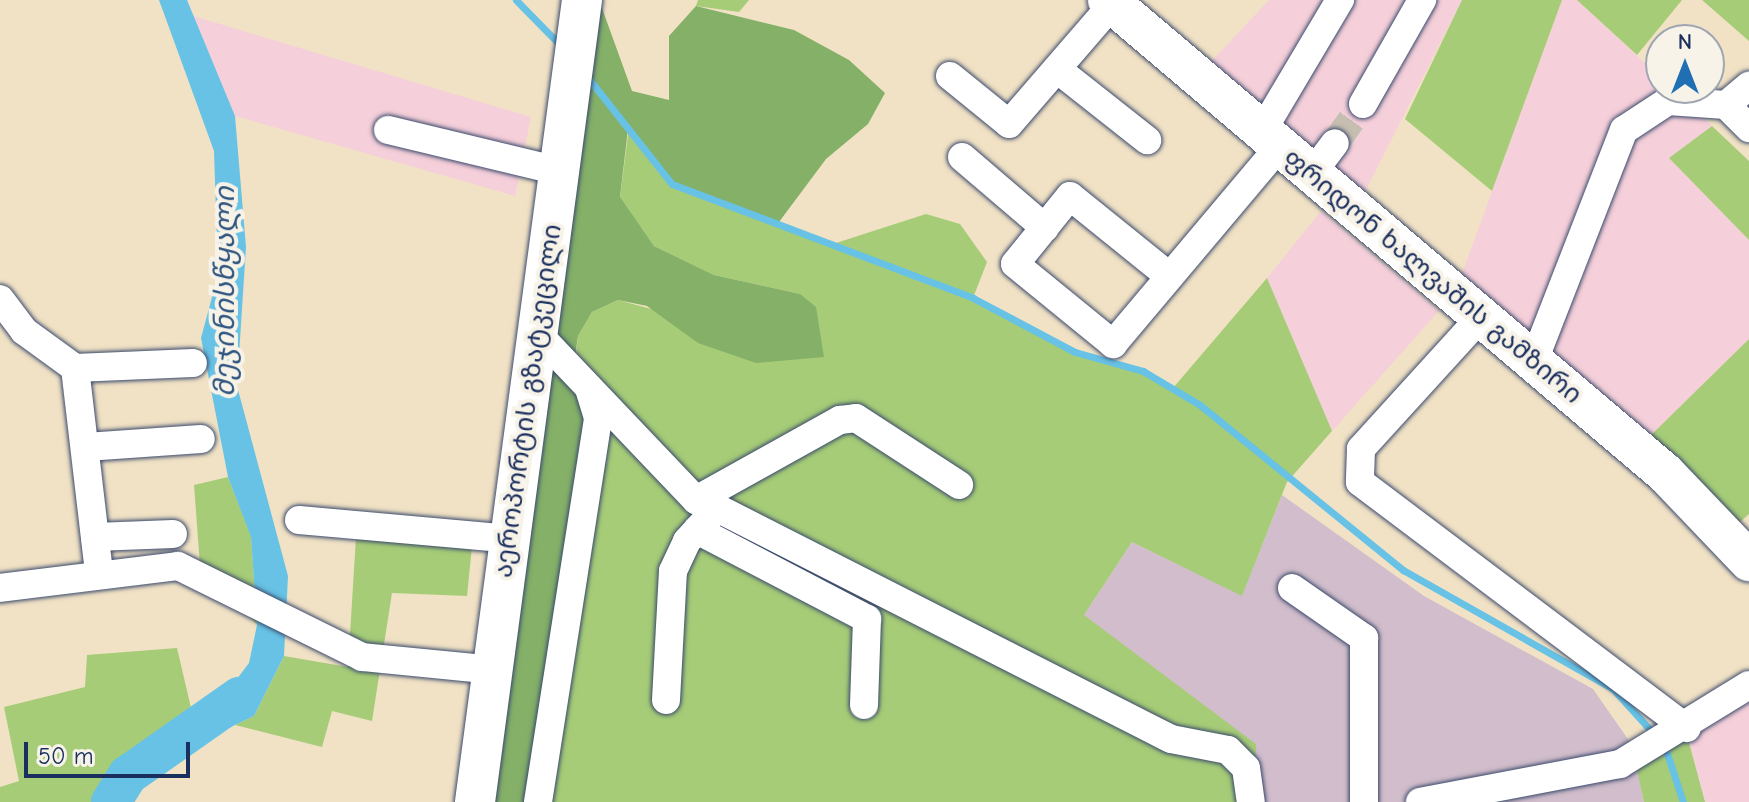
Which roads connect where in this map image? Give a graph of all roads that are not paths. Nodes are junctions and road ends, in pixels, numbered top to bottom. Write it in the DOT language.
graph roads {
  1 [pos="1340,0"];
  2 [pos="1422,0"];
  3 [pos="1112,1"];
  4 [pos="571,8"];
  5 [pos="1057,69"];
  6 [pos="950,76"];
  7 [pos="1749,86"];
  8 [pos="561,96"];
  9 [pos="1363,104"];
  10 [pos="1726,105"];
  11 [pos="1749,128"];
  12 [pos="388,130"];
  13 [pos="1147,140"];
  14 [pos="1269,140"];
  15 [pos="1335,143"];
  16 [pos="962,157"];
  17 [pos="542,167"];
  18 [pos="1310,176"];
  19 [pos="1045,228"];
  20 [pos="1169,276"];
  21 [pos="0,299"];
  22 [pos="1480,318"];
  23 [pos="537,333"];
  24 [pos="193,363"];
  25 [pos="1533,363"];
  26 [pos="75,368"];
  27 [pos="589,388"];
  28 [pos="201,439"];
  29 [pos="86,447"];
  30 [pos="959,485"];
  31 [pos="706,504"];
  32 [pos="299,520"];
  33 [pos="697,530"];
  34 [pos="173,534"];
  35 [pos="95,537"];
  36 [pos="491,537"];
  37 [pos="1749,561"];
  38 [pos="99,571"];
  39 [pos="0,588"];
  40 [pos="1292,588"];
  41 [pos="475,668"];
  42 [pos="1749,685"];
  43 [pos="666,700"];
  44 [pos="864,705"];
  45 [pos="1687,728"];
  46 [pos="1427,801"];
  47 [pos="457,802"];
  48 [pos="475,802"];
  49 [pos="538,802"];
  50 [pos="1251,802"];
  51 [pos="1364,802"];
  1 -- 14 [label="street"];
  2 -- 9 [label="street"];
  3 -- 5 [label="street"];
  3 -- 14 [label="highway, ფრიდონ ხალვაშის გამზირი"];
  4 -- 8 [label="highway, აეროპორტის გზატკეცილი"];
  5 -- 6 [label="street"];
  5 -- 13 [label="street"];
  7 -- 10 [label="street"];
  8 -- 17 [label="highway, აეროპორტის გზატკეცილი"];
  8 -- 23 [label="highway, აეროპორტის გზატკეცილი"];
  10 -- 11 [label="street"];
  10 -- 25 [label="street"];
  12 -- 17 [label="street"];
  14 -- 18 [label="highway, ფრიდონ ხალვაშის გამზირი"];
  14 -- 20 [label="street"];
  15 -- 18 [label="street"];
  16 -- 19 [label="street"];
  17 -- 36 [label="highway, აეროპორტის გზატკეცილი"];
  18 -- 22 [label="highway, ფრიდონ ხალვაშის გამზირი"];
  19 -- 20 [label="street"];
  19 -- 20 [label="street"];
  21 -- 26 [label="street"];
  22 -- 25 [label="highway, ფრიდონ ხალვაშის გამზირი"];
  22 -- 45 [label="street"];
  23 -- 27 [label="street"];
  23 -- 48 [label="highway, აეროპორტის გზატკეცილი"];
  24 -- 26 [label="street"];
  25 -- 37 [label="highway, ფრიდონ ხალვაშის გამზირი"];
  26 -- 29 [label="street"];
  27 -- 31 [label="street"];
  27 -- 49 [label="street"];
  28 -- 29 [label="street"];
  29 -- 35 [label="street"];
  30 -- 31 [label="street"];
  31 -- 33 [label="street"];
  31 -- 50 [label="street"];
  32 -- 36 [label="street"];
  33 -- 43 [label="street"];
  33 -- 44 [label="street"];
  34 -- 35 [label="street"];
  35 -- 38 [label="street"];
  36 -- 41 [label="highway, აეროპორტის გზატკეცილი"];
  38 -- 39 [label="street"];
  38 -- 41 [label="street"];
  40 -- 51 [label="street"];
  41 -- 47 [label="highway, აეროპორტის გზატკეცილი"];
  42 -- 45 [label="street"];
  45 -- 46 [label="street"];
}
